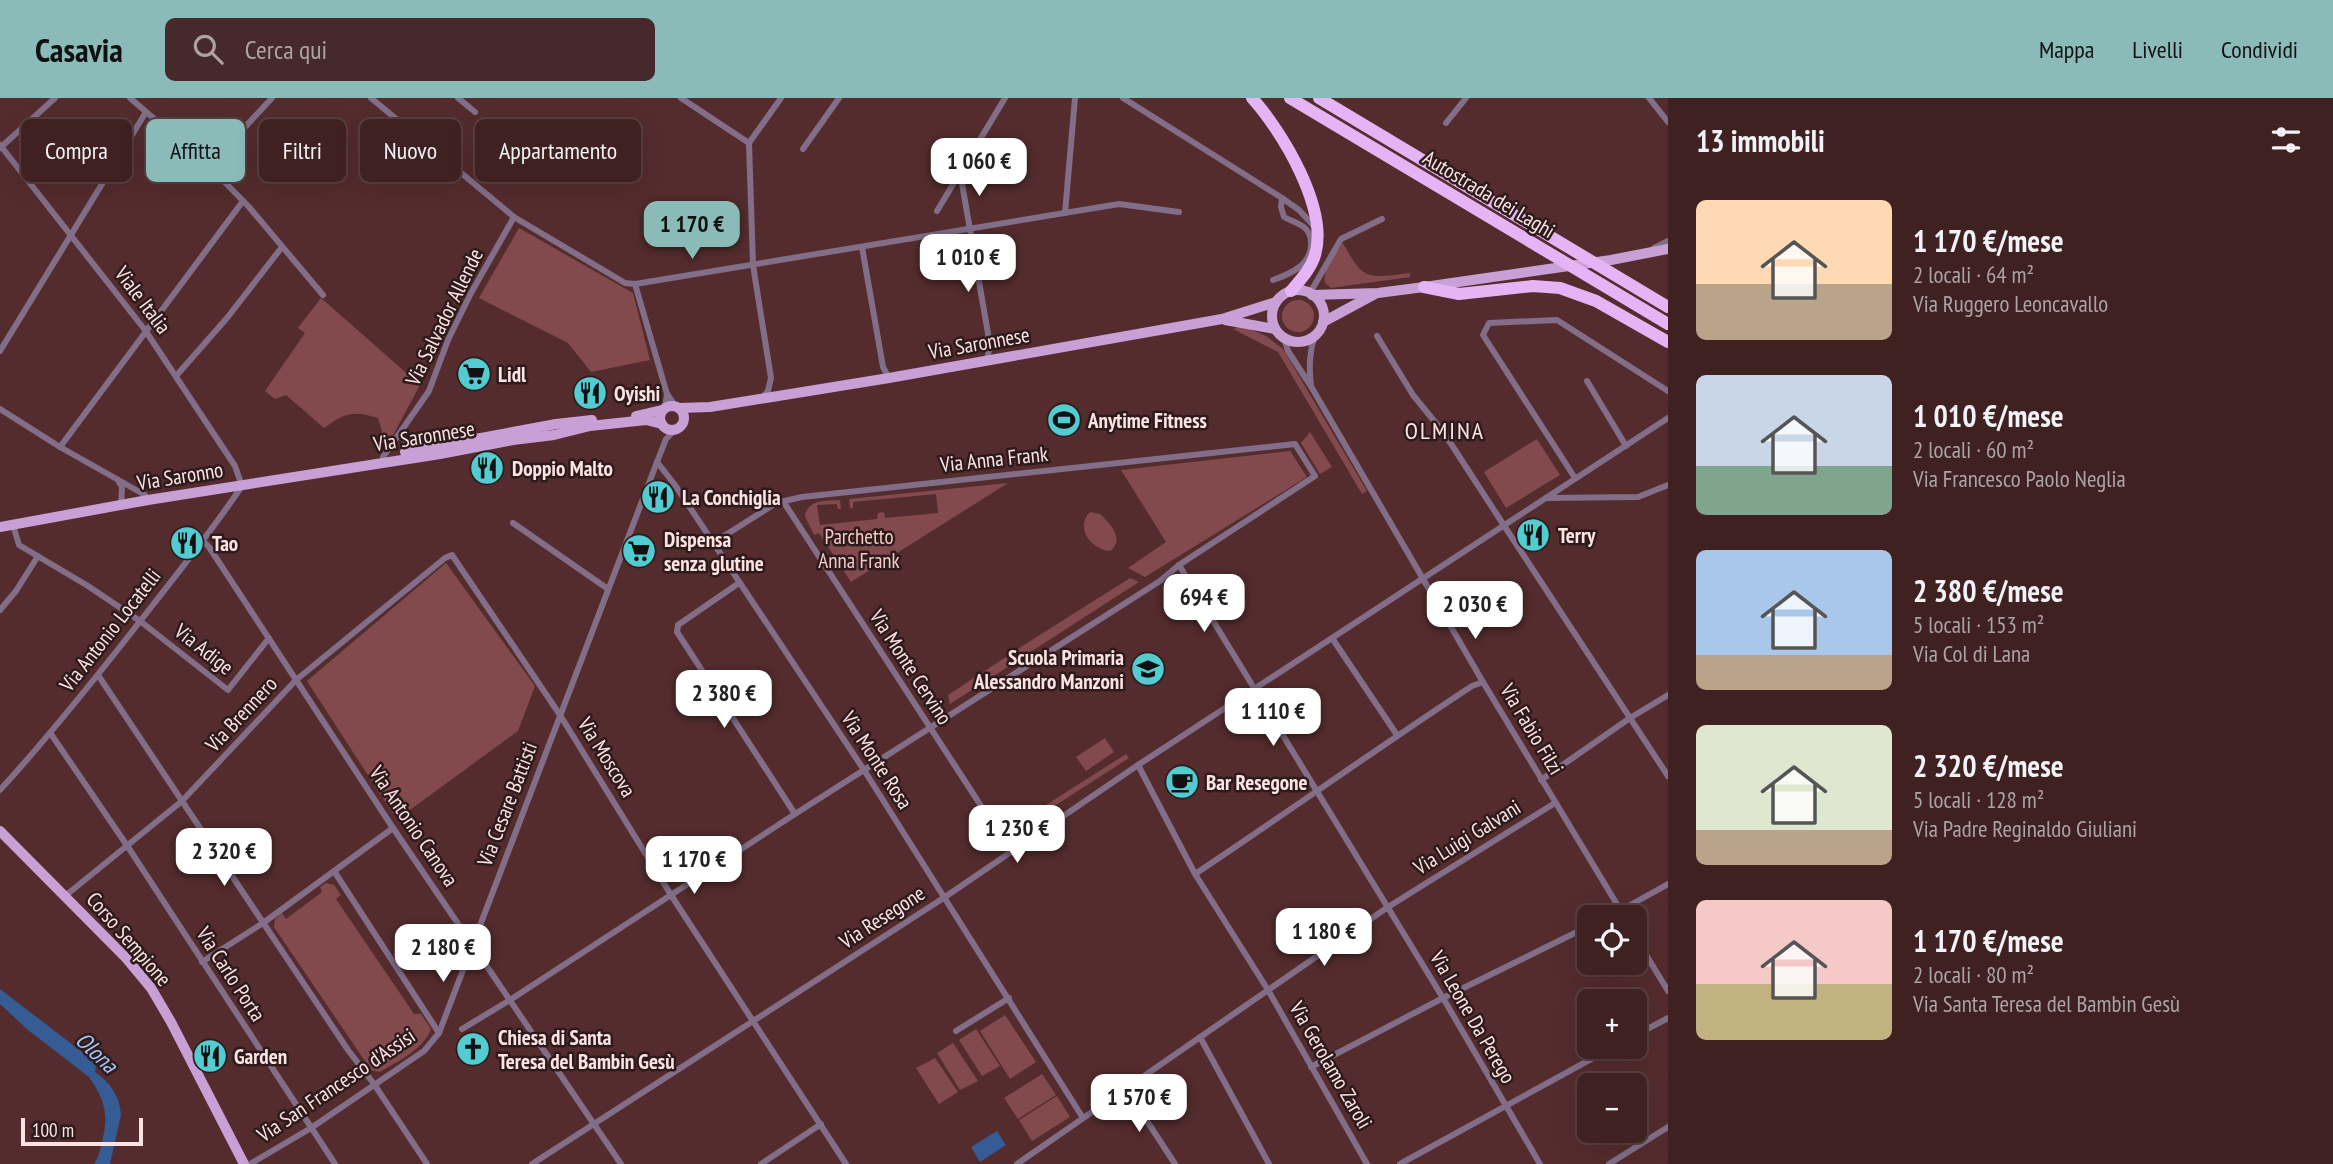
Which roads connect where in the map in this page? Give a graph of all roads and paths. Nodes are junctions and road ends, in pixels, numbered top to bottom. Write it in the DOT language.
graph roads {
  1 [pos="55,98"];
  2 [pos="130,98"];
  3 [pos="272,98"];
  4 [pos="371,98"];
  5 [pos="458,98"];
  6 [pos="781,98"];
  7 [pos="839,98"];
  8 [pos="1005,98"];
  9 [pos="1075,98"];
  10 [pos="1123,98"];
  11 [pos="1252,98"];
  12 [pos="1290,98"];
  13 [pos="1319,98"];
  14 [pos="1466,98"];
  15 [pos="1648,98"];
  16 [pos="684,99"];
  17 [pos="146,112"];
  18 [pos="475,112"];
  19 [pos="154,119"];
  20 [pos="1668,122"];
  21 [pos="1446,123"];
  22 [pos="245,127"];
  23 [pos="749,143"];
  24 [pos="1,147"];
  25 [pos="803,149"];
  26 [pos="960,172"];
  27 [pos="225,182"];
  28 [pos="1282,198"];
  29 [pos="243,201"];
  30 [pos="937,211"];
  31 [pos="1179,212"];
  32 [pos="1065,213"];
  33 [pos="514,217"];
  34 [pos="1382,219"];
  35 [pos="972,229"];
  36 [pos="72,236"];
  37 [pos="1318,236"];
  38 [pos="1668,241"];
  39 [pos="282,247"];
  40 [pos="862,247"];
  41 [pos="1668,249"];
  42 [pos="1641,254"];
  43 [pos="753,265"];
  44 [pos="1273,280"];
  45 [pos="635,284"];
  46 [pos="1424,287"];
  47 [pos="1291,291"];
  48 [pos="1378,293"];
  49 [pos="1311,294"];
  50 [pos="323,295"];
  51 [pos="1276,302"];
  52 [pos="1668,307"];
  53 [pos="1222,319"];
  54 [pos="1323,322"];
  55 [pos="1668,324"];
  56 [pos="1275,329"];
  57 [pos="145,330"];
  58 [pos="1315,335"];
  59 [pos="1377,336"];
  60 [pos="1284,338"];
  61 [pos="1668,342"];
  62 [pos="0,351"];
  63 [pos="987,360"];
  64 [pos="176,376"];
  65 [pos="889,378"];
  66 [pos="1587,381"];
  67 [pos="1312,388"];
  68 [pos="1668,391"];
  69 [pos="667,394"];
  70 [pos="762,398"];
  71 [pos="0,409"];
  72 [pos="673,410"];
  73 [pos="1668,418"];
  74 [pos="667,430"];
  75 [pos="402,431"];
  76 [pos="1626,446"];
  77 [pos="60,447"];
  78 [pos="416,450"];
  79 [pos="383,457"];
  80 [pos="657,462"];
  81 [pos="366,465"];
  82 [pos="1575,478"];
  83 [pos="117,479"];
  84 [pos="1668,485"];
  85 [pos="242,486"];
  86 [pos="1545,499"];
  87 [pos="149,500"];
  88 [pos="783,501"];
  89 [pos="121,505"];
  90 [pos="513,523"];
  91 [pos="1503,523"];
  92 [pos="13,525"];
  93 [pos="0,527"];
  94 [pos="203,541"];
  95 [pos="713,543"];
  96 [pos="38,556"];
  97 [pos="445,558"];
  98 [pos="1179,565"];
  99 [pos="1422,579"];
  100 [pos="739,583"];
  101 [pos="608,589"];
  102 [pos="0,610"];
  103 [pos="140,621"];
  104 [pos="269,638"];
  105 [pos="1332,638"];
  106 [pos="98,675"];
  107 [pos="296,680"];
  108 [pos="1483,682"];
  109 [pos="1253,689"];
  110 [pos="1668,695"];
  111 [pos="560,715"];
  112 [pos="1630,718"];
  113 [pos="930,727"];
  114 [pos="51,734"];
  115 [pos="1397,735"];
  116 [pos="1138,765"];
  117 [pos="864,770"];
  118 [pos="1668,776"];
  119 [pos="1541,780"];
  120 [pos="0,790"];
  121 [pos="1317,793"];
  122 [pos="182,801"];
  123 [pos="1555,803"];
  124 [pos="794,814"];
  125 [pos="393,828"];
  126 [pos="0,831"];
  127 [pos="128,847"];
  128 [pos="1011,852"];
  129 [pos="334,871"];
  130 [pos="1195,874"];
  131 [pos="1668,884"];
  132 [pos="671,895"];
  133 [pos="65,896"];
  134 [pos="945,897"];
  135 [pos="1617,905"];
  136 [pos="1633,905"];
  137 [pos="1388,907"];
  138 [pos="263,922"];
  139 [pos="1577,932"];
  140 [pos="472,944"];
  141 [pos="1647,956"];
  142 [pos="202,962"];
  143 [pos="1268,990"];
  144 [pos="1668,991"];
  145 [pos="1009,998"];
  146 [pos="1443,998"];
  147 [pos="510,1000"];
  148 [pos="1668,1018"];
  149 [pos="753,1021"];
  150 [pos="462,1029"];
  151 [pos="1647,1029"];
  152 [pos="956,1031"];
  153 [pos="439,1033"];
  154 [pos="1200,1037"];
  155 [pos="1592,1059"];
  156 [pos="1311,1067"];
  157 [pos="374,1084"];
  158 [pos="1126,1089"];
  159 [pos="1506,1107"];
  160 [pos="1083,1118"];
  161 [pos="594,1123"];
  162 [pos="821,1124"];
  163 [pos="1668,1127"];
  164 [pos="311,1128"];
  165 [pos="244,1164"];
  166 [pos="250,1164"];
  167 [pos="335,1164"];
  168 [pos="427,1164"];
  169 [pos="532,1164"];
  170 [pos="621,1164"];
  171 [pos="761,1164"];
  172 [pos="846,1164"];
  173 [pos="1017,1164"];
  174 [pos="1175,1164"];
  175 [pos="1269,1164"];
  176 [pos="1367,1164"];
  177 [pos="1399,1164"];
  178 [pos="1540,1164"];
  179 [pos="1609,1164"];
  1 -- 24 [label="street"];
  2 -- 17 [label="street"];
  3 -- 22 [label="street"];
  4 -- 33 [label="street"];
  5 -- 18 [label="street"];
  6 -- 23 [label="street"];
  7 -- 25 [label="street"];
  8 -- 26 [label="street"];
  9 -- 32 [label="street"];
  10 -- 28 [label="street"];
  11 -- 37 [label="highway"];
  12 -- 55 [label="highway, Autostrada dei Laghi"];
  13 -- 52 [label="highway, Autostrada dei Laghi"];
  14 -- 21 [label="street"];
  15 -- 20 [label="street"];
  16 -- 23 [label="street"];
  17 -- 19 [label="street"];
  17 -- 36 [label="street"];
  23 -- 43 [label="street"];
  24 -- 36 [label="street, Viale Italia"];
  26 -- 30 [label="street"];
  26 -- 35 [label="street"];
  27 -- 29 [label="street"];
  28 -- 37 [label="street"];
  28 -- 44 [label="street"];
  29 -- 39 [label="street"];
  29 -- 57 [label="street"];
  31 -- 32 [label="street"];
  32 -- 35 [label="street"];
  33 -- 45 [label="street"];
  33 -- 75 [label="street, Via Salvador Allende"];
  34 -- 49 [label="street"];
  35 -- 40 [label="street"];
  35 -- 63 [label="street"];
  36 -- 57 [label="street, Viale Italia"];
  36 -- 62 [label="street"];
  37 -- 47 [label="highway"];
  38 -- 42 [label="street"];
  39 -- 50 [label="street"];
  39 -- 64 [label="street"];
  40 -- 43 [label="street"];
  40 -- 65 [label="street"];
  41 -- 42 [label="main road"];
  42 -- 46 [label="main road"];
  43 -- 45 [label="street"];
  43 -- 70 [label="street"];
  45 -- 69 [label="street"];
  46 -- 48 [label="main road"];
  46 -- 61 [label="highway"];
  47 -- 49 [label="main road"];
  47 -- 51 [label="main road, Via Saronnese"];
  48 -- 49 [label="main road"];
  48 -- 54 [label="main road"];
  49 -- 54 [label="main road"];
  51 -- 53 [label="main road, Via Saronnese"];
  51 -- 56 [label="main road"];
  53 -- 56 [label="main road, Via Saronnese"];
  53 -- 63 [label="main road, Via Saronnese"];
  54 -- 58 [label="main road"];
  56 -- 60 [label="main road"];
  57 -- 64 [label="street, Viale Italia"];
  57 -- 77 [label="street"];
  58 -- 60 [label="main road"];
  58 -- 67 [label="street, Via Fabio Filzi"];
  59 -- 91 [label="street"];
  60 -- 67 [label="street, Via Fabio Filzi"];
  63 -- 65 [label="main road, Via Saronnese"];
  64 -- 85 [label="street, Viale Italia"];
  65 -- 70 [label="main road, Via Saronnese"];
  66 -- 76 [label="street"];
  67 -- 99 [label="street, Via Fabio Filzi"];
  68 -- 82 [label="street"];
  69 -- 72 [label="street"];
  69 -- 72 [label="street"];
  70 -- 72 [label="main road, Via Saronnese"];
  71 -- 77 [label="street"];
  72 -- 74 [label="main road"];
  72 -- 74 [label="main road"];
  72 -- 78 [label="main road, Via Saronnese"];
  73 -- 76 [label="street, Via Resegone"];
  74 -- 80 [label="street, Via Cesare Battisti"];
  74 -- 81 [label="main road, Via Saronnese"];
  75 -- 78 [label="street"];
  75 -- 79 [label="street, Via Salvador Allende"];
  76 -- 82 [label="street, Via Resegone"];
  77 -- 83 [label="street"];
  78 -- 79 [label="main road, Via Saronnese"];
  79 -- 81 [label="main road, Via Saronnese"];
  80 -- 95 [label="street, Via Monte Rosa"];
  80 -- 101 [label="street, Via Cesare Battisti"];
  81 -- 85 [label="main road, Via Saronno"];
  82 -- 86 [label="street, Via Resegone"];
  83 -- 87 [label="street"];
  83 -- 89 [label="street"];
  84 -- 86 [label="street"];
  85 -- 87 [label="main road, Via Saronno"];
  85 -- 94 [label="street, Via Antonio Locatelli"];
  86 -- 91 [label="street, Via Resegone"];
  87 -- 89 [label="main road, Via Saronno"];
  88 -- 95 [label="street, Via Anna Frank"];
  88 -- 98 [label="street, Via Anna Frank"];
  88 -- 113 [label="street, Via Monte Cervino"];
  89 -- 92 [label="main road, Via Saronno"];
  90 -- 101 [label="street"];
  91 -- 99 [label="street, Via Resegone"];
  91 -- 112 [label="street"];
  92 -- 93 [label="main road, Via Saronno"];
  92 -- 96 [label="street"];
  94 -- 103 [label="street, Via Antonio Locatelli"];
  94 -- 104 [label="street, Via Antonio Canova"];
  95 -- 100 [label="street, Via Monte Rosa"];
  96 -- 102 [label="street"];
  96 -- 103 [label="street"];
  97 -- 107 [label="street, Via Brennero"];
  97 -- 111 [label="street, Via Moscova"];
  98 -- 109 [label="street, Via Leone Da Perego"];
  98 -- 113 [label="street"];
  99 -- 105 [label="street, Via Resegone"];
  99 -- 108 [label="street, Via Fabio Filzi"];
  100 -- 117 [label="street, Via Monte Rosa"];
  100 -- 124 [label="street"];
  101 -- 111 [label="street, Via Cesare Battisti"];
  103 -- 104 [label="street, Via Adige"];
  103 -- 106 [label="street, Via Antonio Locatelli"];
  104 -- 107 [label="street, Via Antonio Canova"];
  105 -- 109 [label="street, Via Resegone"];
  105 -- 115 [label="street"];
  106 -- 114 [label="street, Via Antonio Locatelli"];
  106 -- 122 [label="street"];
  107 -- 122 [label="street, Via Brennero"];
  107 -- 125 [label="street, Via Antonio Canova"];
  108 -- 115 [label="street"];
  108 -- 119 [label="street, Via Fabio Filzi"];
  109 -- 116 [label="street, Via Resegone"];
  109 -- 121 [label="street, Via Leone Da Perego"];
  110 -- 112 [label="street"];
  111 -- 132 [label="street, Via Moscova"];
  111 -- 140 [label="street, Via Cesare Battisti"];
  112 -- 118 [label="street"];
  112 -- 119 [label="street"];
  113 -- 117 [label="street"];
  113 -- 128 [label="street, Via Monte Cervino"];
  114 -- 120 [label="street, Via Antonio Locatelli"];
  114 -- 127 [label="street, Via Carlo Porta"];
  115 -- 121 [label="street"];
  116 -- 128 [label="street, Via Resegone"];
  116 -- 130 [label="street, Via Gerolamo Zaroli"];
  117 -- 124 [label="street"];
  117 -- 134 [label="street, Via Monte Rosa"];
  119 -- 123 [label="street, Via Fabio Filzi"];
  121 -- 130 [label="street"];
  121 -- 137 [label="street, Via Leone Da Perego"];
  122 -- 127 [label="street, Via Brennero"];
  122 -- 138 [label="street"];
  123 -- 135 [label="street, Via Fabio Filzi"];
  123 -- 137 [label="street, Via Luigi Galvani"];
  124 -- 132 [label="street"];
  125 -- 129 [label="street"];
  125 -- 140 [label="street, Via Antonio Canova"];
  126 -- 133 [label="main road, Corso Sempione"];
  127 -- 133 [label="street, Via Brennero"];
  127 -- 142 [label="street, Via Carlo Porta"];
  128 -- 134 [label="street, Via Resegone"];
  129 -- 138 [label="street"];
  129 -- 153 [label="street"];
  130 -- 143 [label="street, Via Gerolamo Zaroli"];
  131 -- 136 [label="street"];
  132 -- 147 [label="street"];
  132 -- 149 [label="street, Via Moscova"];
  133 -- 165 [label="main road, Corso Sempione"];
  134 -- 145 [label="street, Via Monte Rosa"];
  134 -- 149 [label="street, Via Resegone"];
  137 -- 143 [label="street, Via Luigi Galvani"];
  137 -- 146 [label="street, Via Leone Da Perego"];
  138 -- 142 [label="street"];
  138 -- 157 [label="street"];
  139 -- 146 [label="street"];
  140 -- 147 [label="street, Via Antonio Canova"];
  140 -- 153 [label="street, Via Cesare Battisti"];
  141 -- 144 [label="street"];
  142 -- 164 [label="street, Via Carlo Porta"];
  143 -- 154 [label="street, Via Luigi Galvani"];
  143 -- 156 [label="street, Via Gerolamo Zaroli"];
  145 -- 152 [label="street"];
  145 -- 160 [label="street, Via Monte Rosa"];
  146 -- 156 [label="street"];
  146 -- 159 [label="street, Via Leone Da Perego"];
  147 -- 150 [label="street"];
  147 -- 161 [label="street, Via Antonio Canova"];
  148 -- 151 [label="street"];
  149 -- 161 [label="street, Via Resegone"];
  149 -- 162 [label="street, Via Moscova"];
  153 -- 157 [label="street, Via San Francesco d'Assisi"];
  154 -- 158 [label="street, Via Luigi Galvani"];
  154 -- 175 [label="street"];
  155 -- 159 [label="street"];
  156 -- 176 [label="street, Via Gerolamo Zaroli"];
  157 -- 164 [label="street, Via San Francesco d'Assisi"];
  157 -- 168 [label="street"];
  158 -- 160 [label="street, Via Luigi Galvani"];
  158 -- 174 [label="street"];
  159 -- 177 [label="street"];
  159 -- 178 [label="street, Via Leone Da Perego"];
  160 -- 173 [label="street, Via Luigi Galvani"];
  161 -- 169 [label="street, Via Resegone"];
  161 -- 170 [label="street, Via Antonio Canova"];
  162 -- 171 [label="street"];
  162 -- 172 [label="street, Via Moscova"];
  163 -- 179 [label="street"];
  164 -- 166 [label="street, Via San Francesco d'Assisi"];
  164 -- 167 [label="street, Via Carlo Porta"];
}
